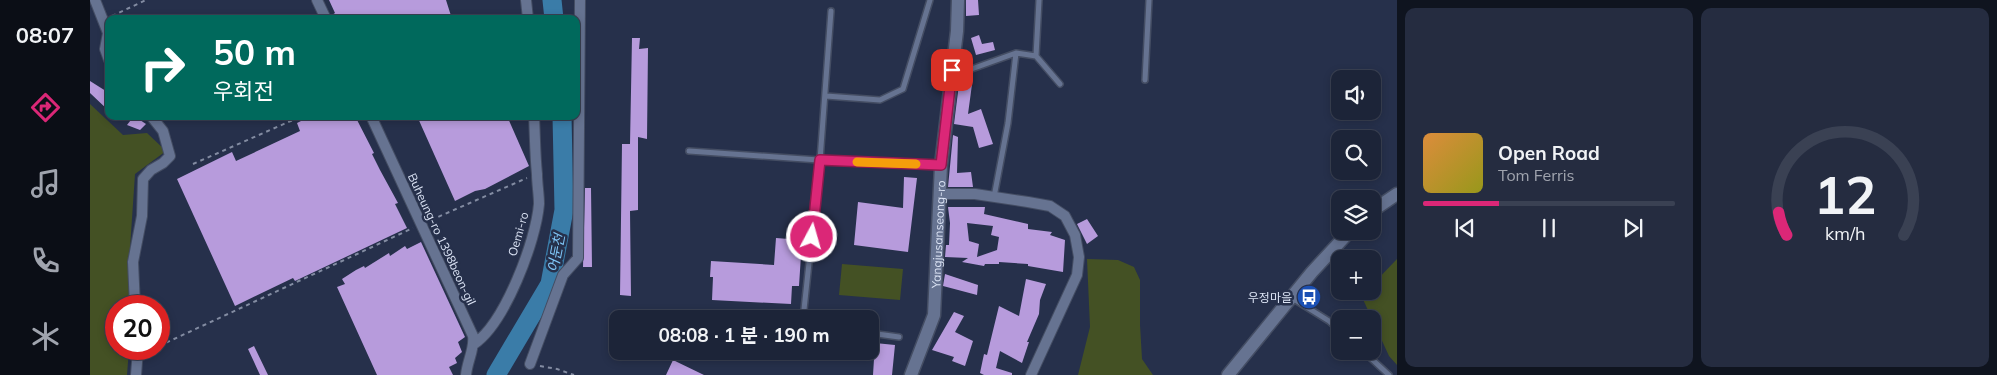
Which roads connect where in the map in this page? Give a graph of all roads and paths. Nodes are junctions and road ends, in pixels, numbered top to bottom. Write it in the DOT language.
graph roads {
  1 [pos="95,0"];
  2 [pos="146,0"];
  3 [pos="317,0"];
  4 [pos="526,0"];
  5 [pos="580,0"];
  6 [pos="930,0"];
  7 [pos="958,0"];
  8 [pos="1039,0"];
  9 [pos="1149,0"];
  10 [pos="831,11"];
  11 [pos="115,15"];
  12 [pos="324,15"];
  13 [pos="528,15"];
  14 [pos="580,15"];
  15 [pos="103,21"];
  16 [pos="105,26"];
  17 [pos="1016,53"];
  18 [pos="1036,56"];
  19 [pos="952,70"];
  20 [pos="1144,80"];
  21 [pos="1060,84"];
  22 [pos="826,96"];
  23 [pos="154,120"];
  24 [pos="293,120"];
  25 [pos="373,120"];
  26 [pos="534,120"];
  27 [pos="579,120"];
  28 [pos="689,151"];
  29 [pos="820,160"];
  30 [pos="193,164"];
  31 [pos="941,165"];
  32 [pos="536,174"];
  33 [pos="940,194"];
  34 [pos="1397,194"];
  35 [pos="994,197"];
  36 [pos="1381,206"];
  37 [pos="422,223"];
  38 [pos="1341,240"];
  39 [pos="134,295"];
  40 [pos="1291,298"];
  41 [pos="805,310"];
  42 [pos="1331,323"];
  43 [pos="879,334"];
  44 [pos="899,337"];
  45 [pos="170,341"];
  46 [pos="474,344"];
  47 [pos="137,360"];
  48 [pos="1373,360"];
  49 [pos="530,364"];
  50 [pos="136,375"];
  51 [pos="466,375"];
  52 [pos="574,375"];
  53 [pos="911,375"];
  54 [pos="1032,375"];
  55 [pos="1228,375"];
  56 [pos="1389,375"];
  1 -- 15 [label="street"];
  2 -- 11 [label="path"];
  3 -- 12 [label="street"];
  4 -- 13 [label="street"];
  5 -- 14 [label="street"];
  6 -- 22 [label="lane"];
  7 -- 19 [label="street, Yangjusanseong-ro"];
  8 -- 18 [label="lane"];
  9 -- 20 [label="lane"];
  10 -- 22 [label="lane"];
  15 -- 16 [label="street"];
  17 -- 18 [label="lane"];
  17 -- 19 [label="lane"];
  17 -- 35 [label="lane"];
  18 -- 21 [label="lane"];
  19 -- 31 [label="street, Yangjusanseong-ro"];
  22 -- 29 [label="lane"];
  23 -- 39 [label="street"];
  24 -- 30 [label="path"];
  25 -- 37 [label="street, Buheung-ro 1398beon-gil"];
  26 -- 32 [label="street, Oemi-ro"];
  27 -- 49 [label="street"];
  28 -- 29 [label="lane"];
  29 -- 31 [label="lane"];
  29 -- 41 [label="lane"];
  31 -- 33 [label="street, Yangjusanseong-ro"];
  32 -- 37 [label="path"];
  32 -- 46 [label="street, Oemi-ro"];
  33 -- 35 [label="street"];
  33 -- 53 [label="street, Yangjusanseong-ro"];
  34 -- 36 [label="street"];
  35 -- 54 [label="street"];
  37 -- 45 [label="path"];
  37 -- 46 [label="street, Buheung-ro 1398beon-gil"];
  38 -- 40 [label="street"];
  40 -- 42 [label="lane"];
  40 -- 55 [label="street"];
  43 -- 44 [label="lane"];
  46 -- 51 [label="street"];
  47 -- 50 [label="street"];
  48 -- 56 [label="lane"];
  49 -- 52 [label="path"];
}
